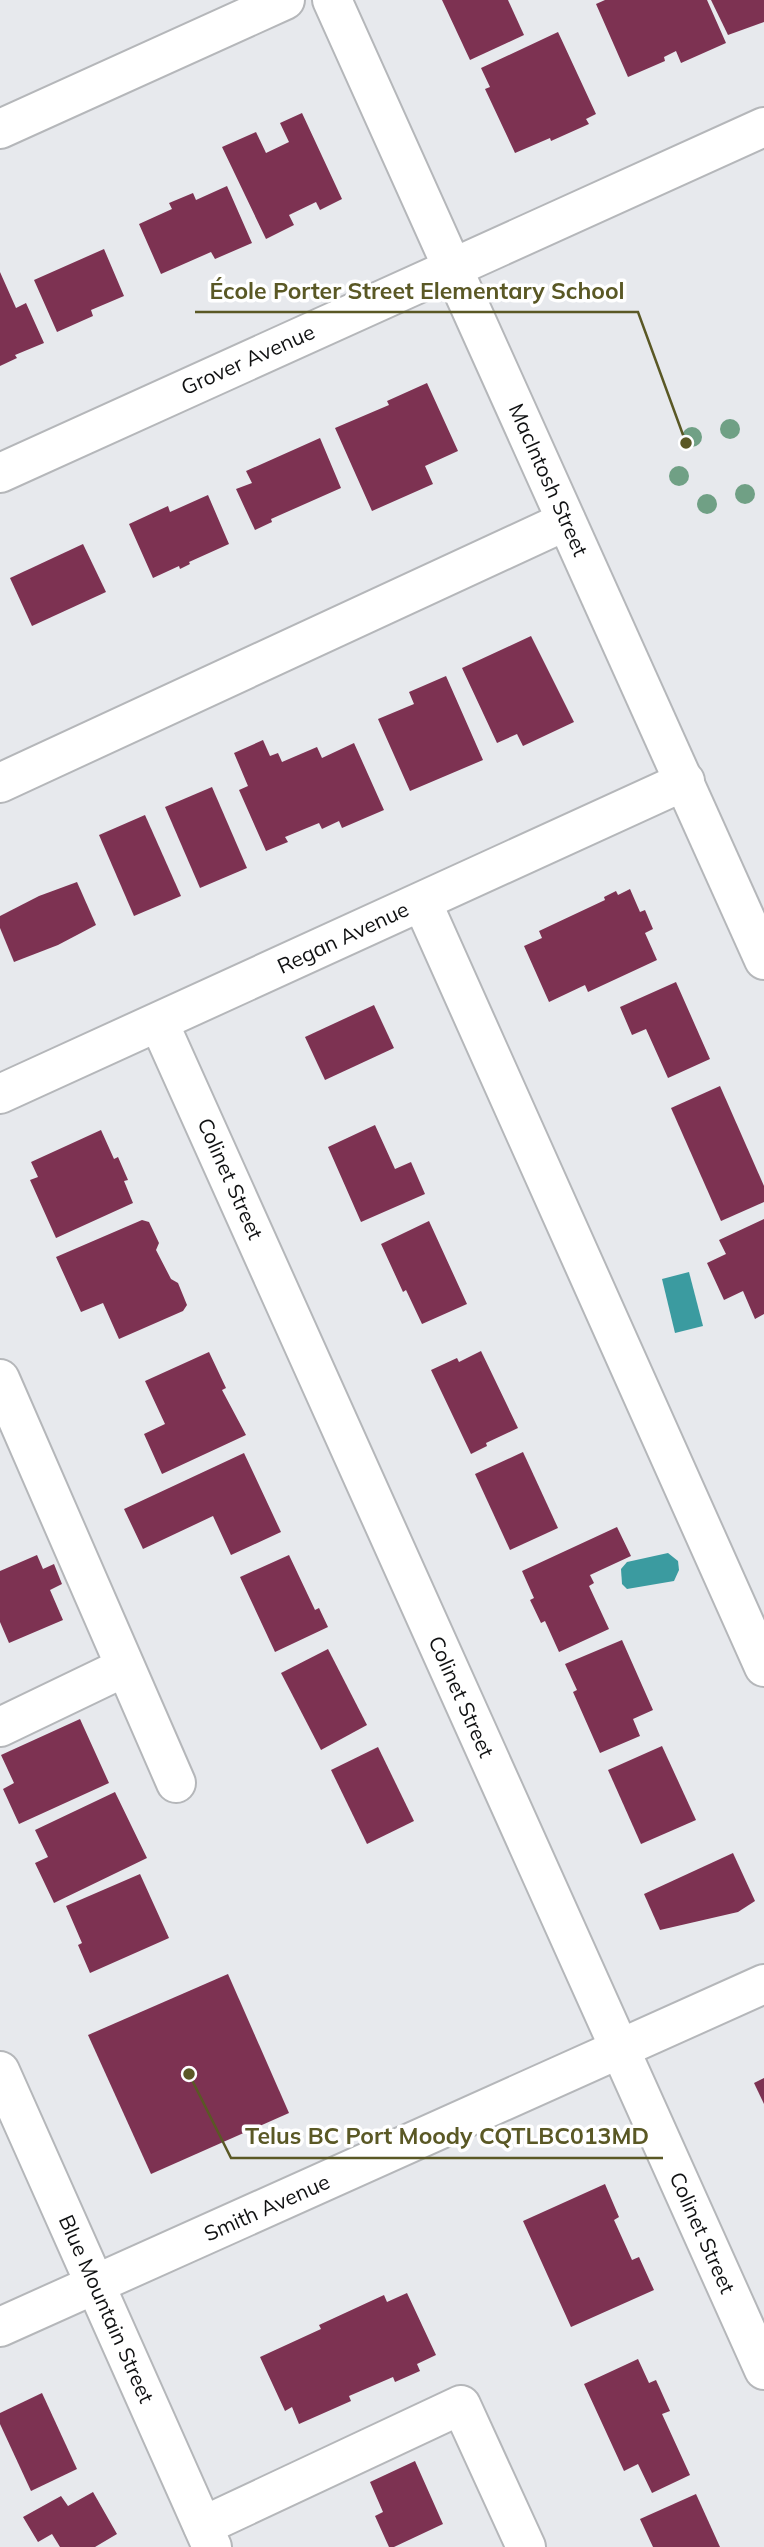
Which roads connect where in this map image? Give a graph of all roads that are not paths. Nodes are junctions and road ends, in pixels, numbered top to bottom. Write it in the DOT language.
graph roads {
  1 [pos="285,0"];
  2 [pos="332,0"];
  3 [pos="764,127"];
  4 [pos="0,129"];
  5 [pos="452,268"];
  6 [pos="0,473"];
  7 [pos="566,521"];
  8 [pos="685,780"];
  9 [pos="0,783"];
  10 [pos="422,902"];
  11 [pos="764,960"];
  12 [pos="159,1023"];
  13 [pos="0,1094"];
  14 [pos="0,1379"];
  15 [pos="125,1667"];
  16 [pos="764,1667"];
  17 [pos="0,1727"];
  18 [pos="176,1783"];
  19 [pos="764,1984"];
  20 [pos="620,2050"];
  21 [pos="0,2071"];
  22 [pos="95,2285"];
  23 [pos="0,2327"];
  24 [pos="764,2370"];
  25 [pos="207,2537"];
  26 [pos="526,2547"];
  1 -- 4 [label="street"];
  2 -- 5 [label="street, MacIntosh Street"];
  3 -- 5 [label="street, Grover Avenue"];
  5 -- 6 [label="street, Grover Avenue"];
  5 -- 7 [label="street, MacIntosh Street"];
  7 -- 8 [label="street, MacIntosh Street"];
  7 -- 9 [label="street"];
  8 -- 10 [label="street, Regan Avenue"];
  8 -- 11 [label="street, MacIntosh Street"];
  10 -- 12 [label="street, Regan Avenue"];
  10 -- 16 [label="street"];
  12 -- 13 [label="street, Regan Avenue"];
  12 -- 20 [label="street, Colinet Street"];
  14 -- 15 [label="street"];
  15 -- 17 [label="street"];
  15 -- 18 [label="street"];
  19 -- 20 [label="street, Smith Avenue"];
  20 -- 22 [label="street, Smith Avenue"];
  20 -- 24 [label="street, Colinet Street"];
  21 -- 22 [label="street, Blue Mountain Street"];
  22 -- 23 [label="street, Smith Avenue"];
  22 -- 25 [label="street, Blue Mountain Street"];
  25 -- 26 [label="street"];
}
